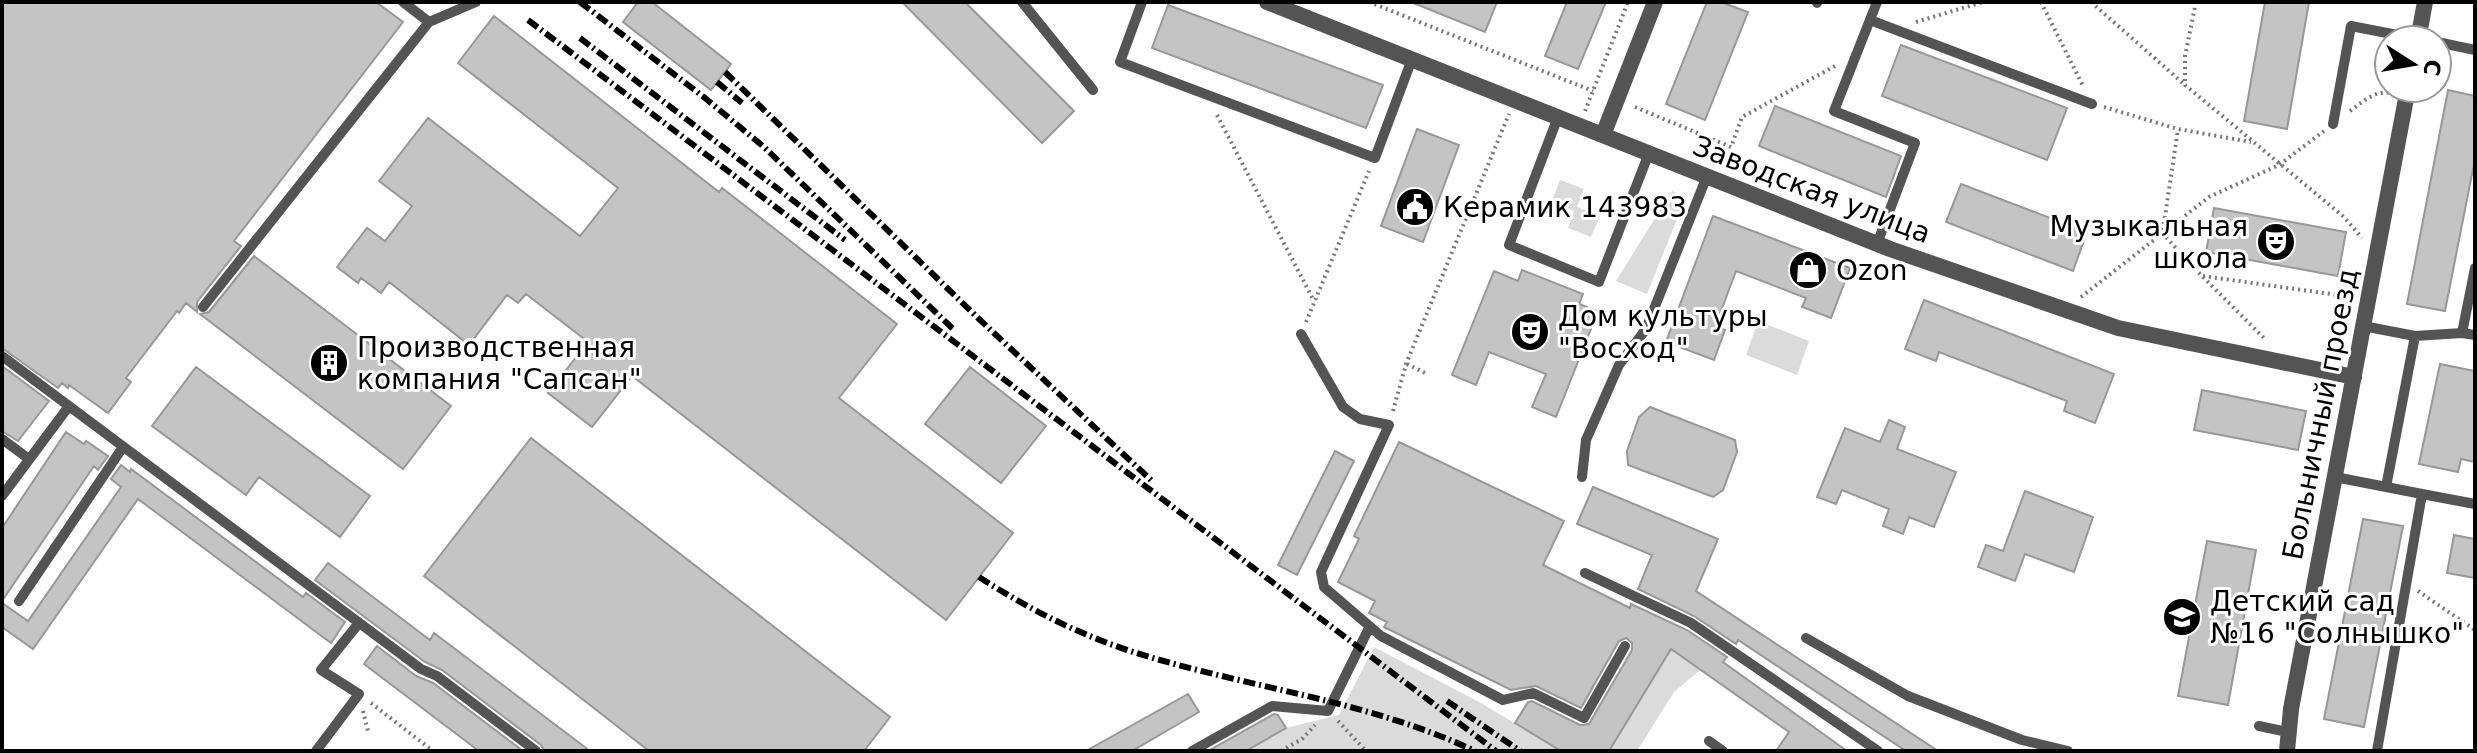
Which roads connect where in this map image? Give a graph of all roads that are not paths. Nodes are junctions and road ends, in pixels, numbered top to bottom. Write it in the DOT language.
graph roads {
  1 [pos="403,2"];
  2 [pos="476,2"];
  3 [pos="1022,2"];
  4 [pos="1142,2"];
  5 [pos="1267,2"];
  6 [pos="1655,2"];
  7 [pos="1877,2"];
  8 [pos="2425,2"];
  9 [pos="1870,20"];
  10 [pos="429,22"];
  11 [pos="2422,24"];
  12 [pos="2373,30"];
  13 [pos="2453,45"];
  14 [pos="2475,50"];
  15 [pos="1412,59"];
  16 [pos="1093,90"];
  17 [pos="2092,104"];
  18 [pos="2399,104"];
  19 [pos="1558,117"];
  20 [pos="2333,124"];
  21 [pos="1603,135"];
  22 [pos="1649,153"];
  23 [pos="1707,176"];
  24 [pos="1877,244"];
  25 [pos="2475,268"];
  26 [pos="203,307"];
  27 [pos="2363,326"];
  28 [pos="2462,333"];
  29 [pos="1301,334"];
  30 [pos="2475,335"];
  31 [pos="2415,336"];
  32 [pos="2,356"];
  33 [pos="2354,377"];
  34 [pos="69,406"];
  35 [pos="2,439"];
  36 [pos="123,447"];
  37 [pos="29,459"];
  38 [pos="2328,475"];
  39 [pos="1582,477"];
  40 [pos="2386,487"];
  41 [pos="2422,494"];
  42 [pos="2,496"];
  43 [pos="2475,504"];
  44 [pos="1585,573"];
  45 [pos="19,601"];
  46 [pos="359,623"];
  47 [pos="1369,628"];
  48 [pos="1806,638"];
  49 [pos="1625,646"];
  50 [pos="2259,726"];
  51 [pos="2288,732"];
  52 [pos="2022,740"];
  53 [pos="1709,741"];
  54 [pos="316,751"];
  55 [pos="536,751"];
  56 [pos="1192,751"];
  57 [pos="1723,751"];
  58 [pos="1878,751"];
  59 [pos="2015,751"];
  60 [pos="2068,751"];
  61 [pos="2287,751"];
  62 [pos="2377,751"];
  1 -- 10 [label="lane"];
  2 -- 10 [label="lane"];
  3 -- 16 [label="lane"];
  4 -- 15 [label="lane"];
  5 -- 15 [label="street, Заводская улица"];
  6 -- 21 [label="street"];
  7 -- 9 [label="lane"];
  8 -- 11 [label="street"];
  9 -- 17 [label="lane"];
  9 -- 24 [label="lane"];
  10 -- 26 [label="lane"];
  12 -- 20 [label="lane"];
  13 -- 14 [label="lane"];
  15 -- 19 [label="street, Заводская улица"];
  18 -- 27 [label="street, Больничный проезд"];
  19 -- 21 [label="street, Заводская улица"];
  19 -- 22 [label="lane"];
  21 -- 22 [label="street, Заводская улица"];
  22 -- 23 [label="street, Заводская улица"];
  23 -- 24 [label="street, Заводская улица"];
  23 -- 39 [label="lane"];
  24 -- 33 [label="street, Заводская улица"];
  25 -- 28 [label="lane"];
  27 -- 31 [label="lane"];
  27 -- 33 [label="street, Больничный проезд"];
  28 -- 30 [label="lane"];
  28 -- 31 [label="lane"];
  29 -- 47 [label="lane"];
  31 -- 40 [label="lane"];
  32 -- 34 [label="lane"];
  33 -- 38 [label="street, Больничный проезд"];
  34 -- 36 [label="lane"];
  34 -- 37 [label="lane"];
  35 -- 37 [label="lane"];
  36 -- 45 [label="lane"];
  36 -- 46 [label="lane"];
  37 -- 42 [label="lane"];
  38 -- 40 [label="lane"];
  38 -- 51 [label="street, Больничный проезд"];
  40 -- 41 [label="lane"];
  41 -- 43 [label="lane"];
  41 -- 62 [label="lane"];
  44 -- 58 [label="lane"];
  46 -- 54 [label="lane"];
  46 -- 55 [label="lane"];
  47 -- 49 [label="lane"];
  47 -- 56 [label="lane"];
  48 -- 52 [label="lane"];
  50 -- 51 [label="lane"];
  51 -- 61 [label="street, Больничный проезд"];
  52 -- 59 [label="lane"];
  52 -- 60 [label="lane"];
  53 -- 57 [label="lane"];
}
